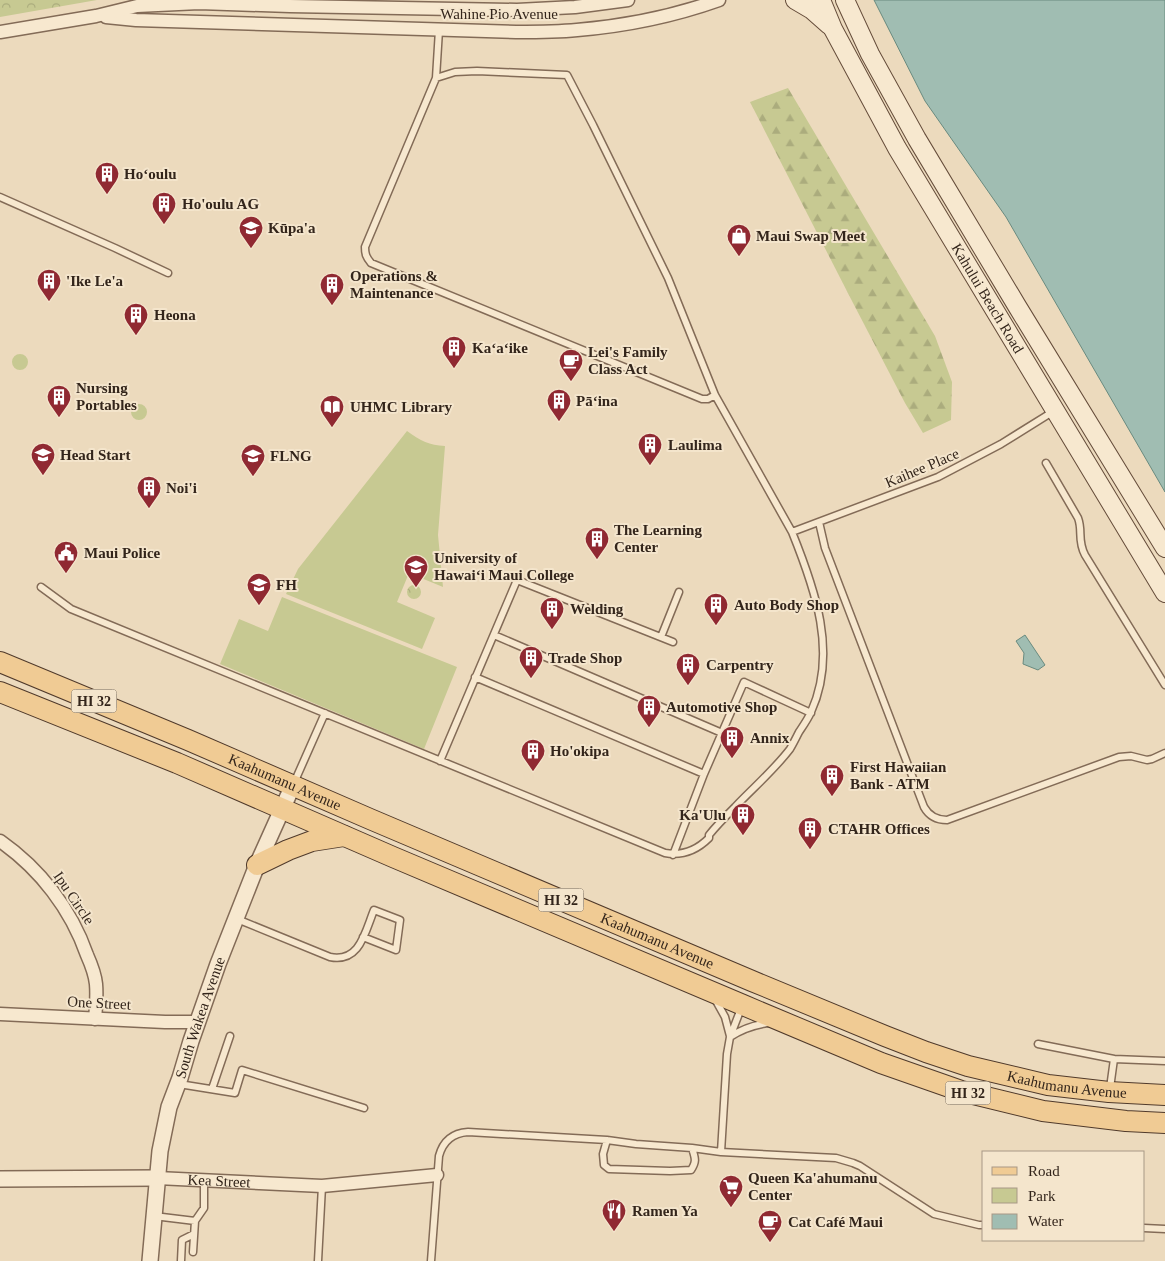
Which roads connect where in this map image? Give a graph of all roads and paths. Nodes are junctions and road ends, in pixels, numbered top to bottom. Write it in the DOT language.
graph roads {
  1 [pos="628,0"];
  2 [pos="720,0"];
  3 [pos="795,0"];
  4 [pos="821,0"];
  5 [pos="845,0"];
  6 [pos="290,3"];
  7 [pos="441,9"];
  8 [pos="96,16"];
  9 [pos="290,26"];
  10 [pos="833,29"];
  11 [pos="439,30"];
  12 [pos="0,32"];
  13 [pos="436,78"];
  14 [pos="0,197"];
  15 [pos="168,273"];
  16 [pos="715,395"];
  17 [pos="1076,402"];
  18 [pos="1055,410"];
  19 [pos="1046,463"];
  20 [pos="819,522"];
  21 [pos="792,532"];
  22 [pos="1165,548"];
  23 [pos="41,588"];
  24 [pos="679,592"];
  25 [pos="1165,593"];
  26 [pos="494,635"];
  27 [pos="661,637"];
  28 [pos="673,642"];
  29 [pos="0,662"];
  30 [pos="475,677"];
  31 [pos="1165,685"];
  32 [pos="0,692"];
  33 [pos="325,713"];
  34 [pos="811,713"];
  35 [pos="722,733"];
  36 [pos="1165,753"];
  37 [pos="440,761"];
  38 [pos="704,774"];
  39 [pos="293,785"];
  40 [pos="282,809"];
  41 [pos="344,836"];
  42 [pos="0,841"];
  43 [pos="673,855"];
  44 [pos="257,865"];
  45 [pos="235,918"];
  46 [pos="363,937"];
  47 [pos="752,981"];
  48 [pos="710,991"];
  49 [pos="743,1006"];
  50 [pos="0,1014"];
  51 [pos="96,1019"];
  52 [pos="197,1022"];
  53 [pos="785,1023"];
  54 [pos="230,1036"];
  55 [pos="730,1037"];
  56 [pos="1038,1044"];
  57 [pos="1114,1059"];
  58 [pos="1165,1061"];
  59 [pos="178,1084"];
  60 [pos="212,1088"];
  61 [pos="1109,1092"];
  62 [pos="1165,1095"];
  63 [pos="364,1108"];
  64 [pos="1165,1123"];
  65 [pos="607,1140"];
  66 [pos="692,1148"];
  67 [pos="721,1152"];
  68 [pos="437,1175"];
  69 [pos="157,1178"];
  70 [pos="0,1179"];
  71 [pos="204,1180"];
  72 [pos="322,1186"];
  73 [pos="154,1216"];
  74 [pos="195,1221"];
  75 [pos="982,1225"];
  76 [pos="1145,1228"];
  77 [pos="1165,1229"];
  78 [pos="194,1234"];
  79 [pos="193,1252"];
  80 [pos="150,1261"];
  81 [pos="181,1261"];
  82 [pos="318,1261"];
  83 [pos="431,1261"];
  1 -- 7 [label="street, Wahine Pio Avenue"];
  2 -- 11 [label="street, Wahine Pio Avenue"];
  3 -- 10 [label="main road"];
  4 -- 10 [label="main road, Kahului Beach Road"];
  5 -- 17 [label="main road, Kahului Beach Road"];
  6 -- 7 [label="street, Wahine Pio Avenue"];
  6 -- 8 [label="street, Wahine Pio Avenue"];
  6 -- 9 [label="street"];
  7 -- 11 [label="street"];
  8 -- 9 [label="street, Wahine Pio Avenue"];
  8 -- 12 [label="street, Wahine Pio Avenue"];
  9 -- 11 [label="street, Wahine Pio Avenue"];
  10 -- 18 [label="main road, Kahului Beach Road"];
  11 -- 13 [label="lane"];
  13 -- 16 [label="lane"];
  13 -- 16 [label="lane"];
  14 -- 15 [label="lane"];
  16 -- 21 [label="lane"];
  17 -- 18 [label="main road"];
  17 -- 22 [label="main road, Kahului Beach Road"];
  18 -- 20 [label="lane, Kaihee Place"];
  18 -- 25 [label="main road, Kahului Beach Road"];
  19 -- 31 [label="lane"];
  20 -- 21 [label="lane, Kaihee Place"];
  20 -- 36 [label="lane"];
  21 -- 34 [label="lane"];
  23 -- 33 [label="lane"];
  24 -- 27 [label="lane"];
  26 -- 27 [label="lane"];
  26 -- 30 [label="lane"];
  26 -- 35 [label="lane"];
  27 -- 28 [label="lane"];
  29 -- 39 [label="main road, Kaahumanu Avenue / HI 32"];
  30 -- 37 [label="lane"];
  30 -- 38 [label="lane"];
  32 -- 40 [label="main road, Kaahumanu Avenue / HI 32"];
  33 -- 37 [label="lane"];
  33 -- 39 [label="lane"];
  34 -- 35 [label="lane"];
  34 -- 43 [label="lane"];
  35 -- 38 [label="lane"];
  37 -- 43 [label="lane"];
  38 -- 43 [label="lane"];
  39 -- 40 [label="street, South Wakea Avenue"];
  39 -- 47 [label="main road, Kaahumanu Avenue / HI 32"];
  40 -- 41 [label="main road, Kaahumanu Avenue / HI 32"];
  40 -- 44 [label="street, South Wakea Avenue"];
  41 -- 44 [label="main road"];
  41 -- 48 [label="main road, Kaahumanu Avenue / HI 32"];
  42 -- 51 [label="street, Ipu Circle"];
  44 -- 45 [label="street, South Wakea Avenue"];
  45 -- 46 [label="lane"];
  45 -- 52 [label="street, South Wakea Avenue"];
  46 -- 46 [label="lane"];
  47 -- 49 [label="main road"];
  47 -- 61 [label="main road, Kaahumanu Avenue / HI 32"];
  48 -- 49 [label="main road, Kaahumanu Avenue / HI 32"];
  48 -- 55 [label="lane"];
  49 -- 53 [label="main road, Kaahumanu Avenue / HI 32"];
  49 -- 55 [label="lane"];
  50 -- 51 [label="street, One Street"];
  51 -- 52 [label="street, One Street"];
  52 -- 59 [label="street, South Wakea Avenue"];
  53 -- 55 [label="lane"];
  53 -- 64 [label="main road, Kaahumanu Avenue / HI 32"];
  54 -- 60 [label="lane"];
  55 -- 67 [label="lane"];
  56 -- 57 [label="lane"];
  57 -- 58 [label="lane"];
  57 -- 61 [label="lane"];
  59 -- 60 [label="lane"];
  59 -- 69 [label="street, South Wakea Avenue"];
  60 -- 63 [label="lane"];
  61 -- 62 [label="main road, Kaahumanu Avenue / HI 32"];
  65 -- 66 [label="lane"];
  65 -- 66 [label="lane"];
  65 -- 68 [label="lane"];
  66 -- 67 [label="lane"];
  67 -- 75 [label="lane"];
  68 -- 72 [label="street, Kea Street"];
  68 -- 83 [label="lane"];
  69 -- 70 [label="street, Kea Street"];
  69 -- 71 [label="street, Kea Street"];
  69 -- 73 [label="street, South Wakea Avenue"];
  71 -- 72 [label="street, Kea Street"];
  71 -- 74 [label="lane"];
  72 -- 82 [label="lane"];
  73 -- 74 [label="lane"];
  73 -- 80 [label="street, South Wakea Avenue"];
  74 -- 78 [label="lane"];
  76 -- 77 [label="lane"];
  78 -- 79 [label="lane"];
  78 -- 81 [label="lane"];
}
